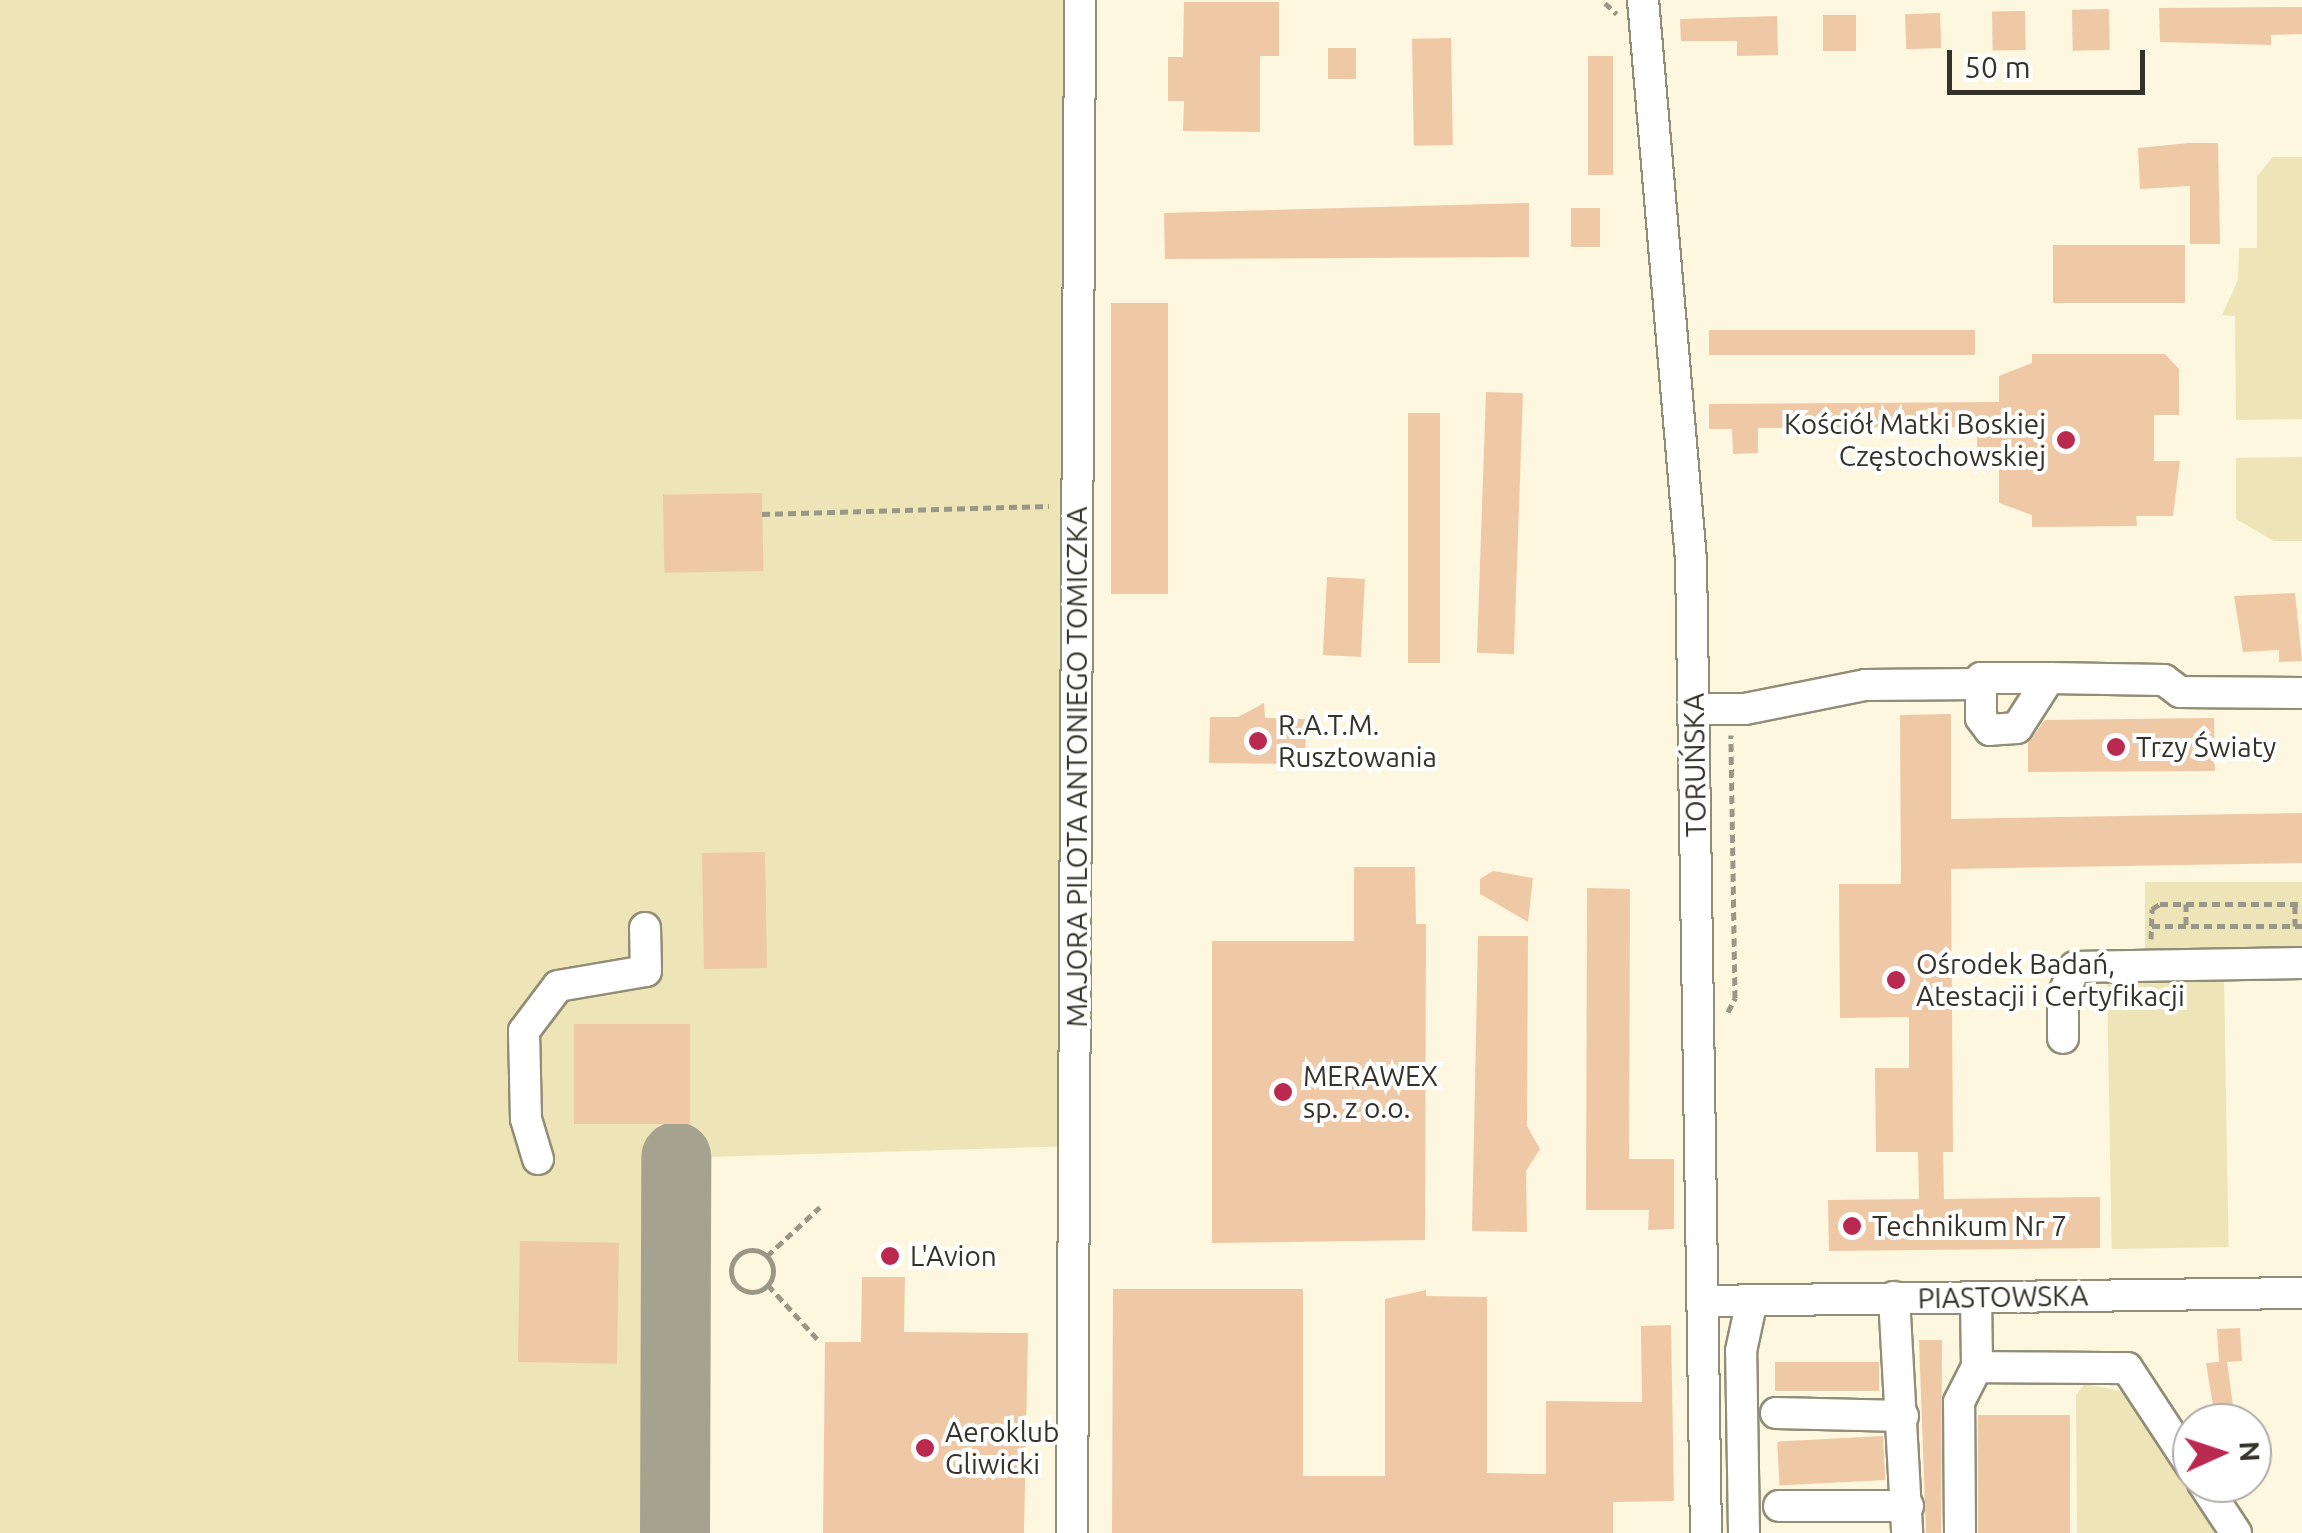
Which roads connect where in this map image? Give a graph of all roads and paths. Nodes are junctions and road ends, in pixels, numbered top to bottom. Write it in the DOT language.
graph roads {
  1 [pos="1080,0"];
  2 [pos="1643,0"];
  3 [pos="1078,505"];
  4 [pos="762,514"];
  5 [pos="2049,678"];
  6 [pos="1980,684"];
  7 [pos="2302,694"];
  8 [pos="1730,708"];
  9 [pos="1694,709"];
  10 [pos="2298,904"];
  11 [pos="2298,926"];
  12 [pos="645,928"];
  13 [pos="2298,950"];
  14 [pos="1726,1015"];
  15 [pos="2063,1038"];
  16 [pos="538,1159"];
  17 [pos="820,1207"];
  18 [pos="767,1256"];
  19 [pos="768,1285"];
  20 [pos="2302,1294"];
  21 [pos="1894,1298"];
  22 [pos="1976,1298"];
  23 [pos="1752,1300"];
  24 [pos="1703,1301"];
  25 [pos="820,1342"];
  26 [pos="1977,1367"];
  27 [pos="1776,1413"];
  28 [pos="1903,1416"];
  29 [pos="2172,1437"];
  30 [pos="2216,1503"];
  31 [pos="1779,1506"];
  32 [pos="1907,1519"];
  33 [pos="1072,1533"];
  34 [pos="1706,1533"];
  35 [pos="1744,1533"];
  36 [pos="1960,1533"];
  37 [pos="2236,1533"];
  1 -- 3 [label="street, MAJORA PILOTA ANTONIEGO TOMICZKA"];
  2 -- 9 [label="street, TORUŃSKA"];
  3 -- 4 [label="path"];
  3 -- 33 [label="street, MAJORA PILOTA ANTONIEGO TOMICZKA"];
  5 -- 6 [label="street"];
  5 -- 6 [label="street"];
  5 -- 7 [label="street"];
  6 -- 8 [label="street"];
  8 -- 9 [label="street"];
  8 -- 14 [label="path"];
  9 -- 24 [label="street, TORUŃSKA"];
  10 -- 11 [label="path"];
  10 -- 11 [label="path"];
  11 -- 13 [label="path"];
  12 -- 16 [label="street"];
  13 -- 15 [label="street"];
  17 -- 18 [label="path"];
  18 -- 19 [label="path"];
  18 -- 19 [label="path"];
  19 -- 25 [label="path"];
  20 -- 22 [label="street, PIASTOWSKA"];
  21 -- 22 [label="street, PIASTOWSKA"];
  21 -- 23 [label="street, PIASTOWSKA"];
  21 -- 28 [label="street"];
  22 -- 26 [label="street"];
  23 -- 24 [label="street, PIASTOWSKA"];
  23 -- 35 [label="street"];
  24 -- 34 [label="street, TORUŃSKA"];
  26 -- 29 [label="street"];
  26 -- 36 [label="street"];
  27 -- 28 [label="street"];
  28 -- 32 [label="street"];
  30 -- 37 [label="street"];
  31 -- 32 [label="street"];
}
